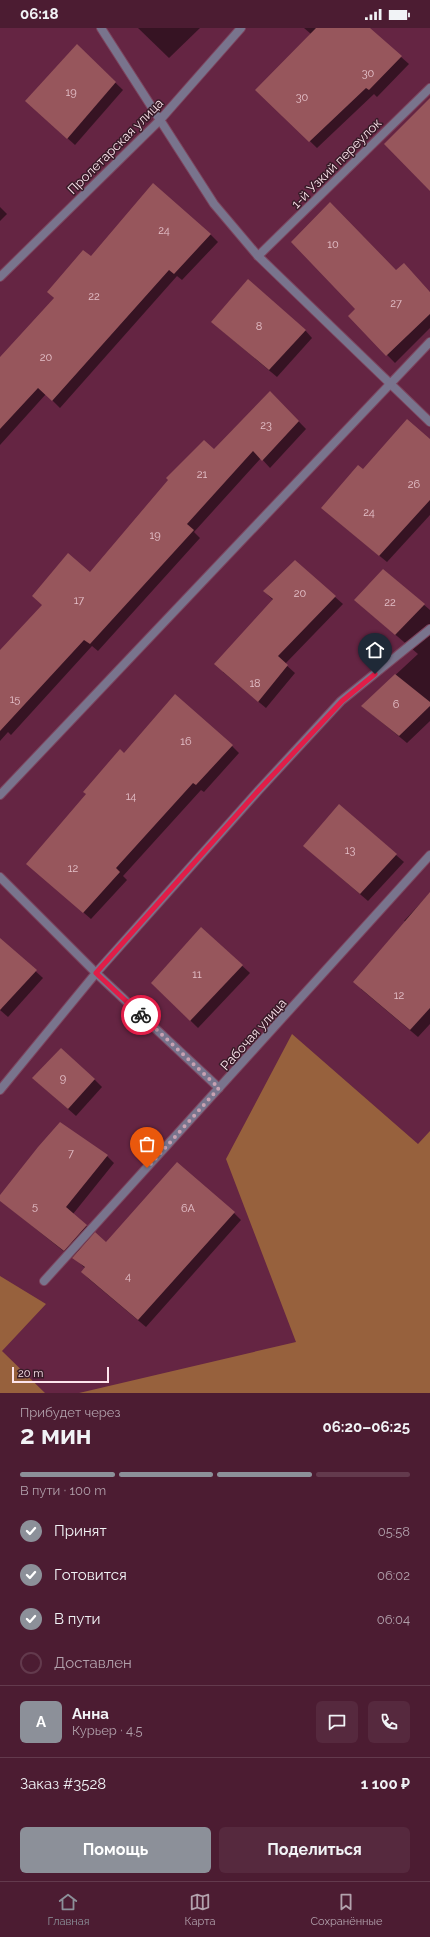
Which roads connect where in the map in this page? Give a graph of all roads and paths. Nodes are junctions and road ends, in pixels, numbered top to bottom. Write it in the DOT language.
graph roads {
  1 [pos="101,28"];
  2 [pos="241,28"];
  3 [pos="430,88"];
  4 [pos="160,120"];
  5 [pos="258,256"];
  6 [pos="0,277"];
  7 [pos="430,342"];
  8 [pos="391,383"];
  9 [pos="430,422"];
  10 [pos="430,629"];
  11 [pos="0,795"];
  12 [pos="430,855"];
  13 [pos="0,877"];
  14 [pos="96,973"];
  15 [pos="219,1088"];
  16 [pos="0,1090"];
  17 [pos="44,1281"];
  1 -- 4 [label="street"];
  2 -- 4 [label="street, Пролетарская улица"];
  3 -- 5 [label="street, 1-й Узкий переулок"];
  4 -- 5 [label="street"];
  4 -- 6 [label="street, Пролетарская улица"];
  5 -- 8 [label="street"];
  7 -- 8 [label="street"];
  8 -- 9 [label="street"];
  8 -- 11 [label="street"];
  10 -- 14 [label="street"];
  12 -- 15 [label="street, Рабочая улица"];
  13 -- 14 [label="street"];
  14 -- 15 [label="street"];
  14 -- 16 [label="street"];
  15 -- 17 [label="street, Рабочая улица"];
}
